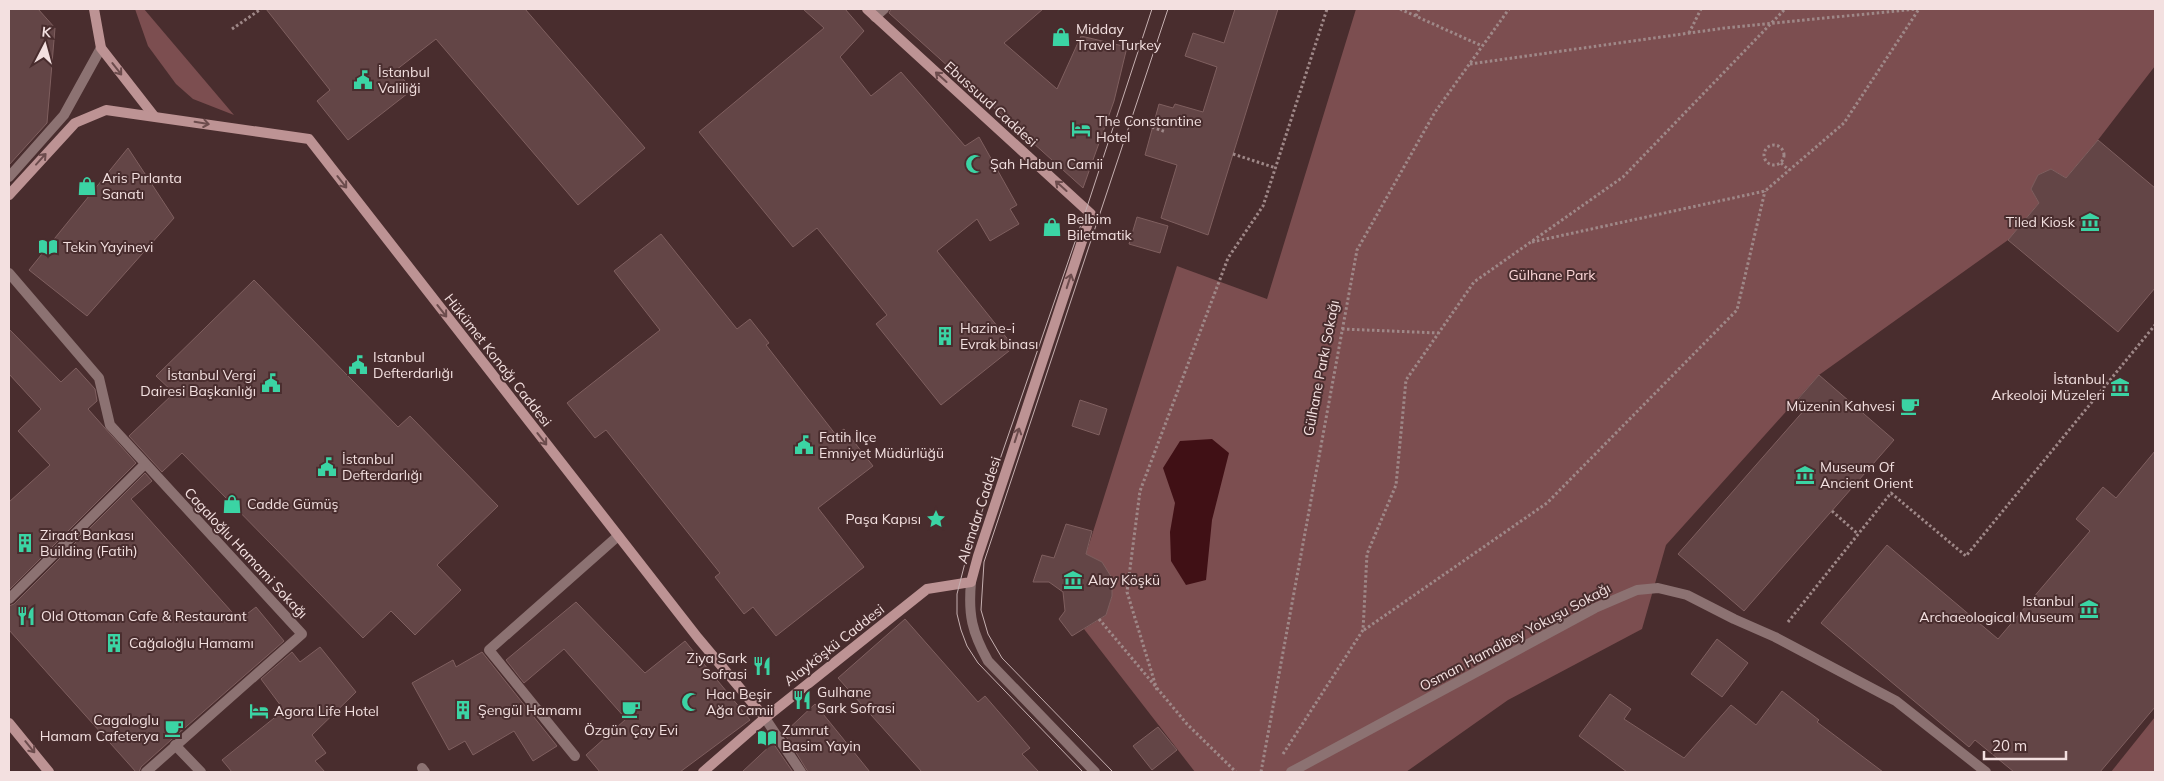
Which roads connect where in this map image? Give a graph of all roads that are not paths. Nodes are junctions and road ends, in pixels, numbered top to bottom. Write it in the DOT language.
graph roads {
  1 [pos="94,9"];
  2 [pos="867,9"];
  3 [pos="884,9"];
  4 [pos="875,17"];
  5 [pos="101,48"];
  6 [pos="154,116"];
  7 [pos="9,177"];
  8 [pos="9,195"];
  9 [pos="1089,222"];
  10 [pos="9,273"];
  11 [pos="145,464"];
  12 [pos="618,536"];
  13 [pos="971,582"];
  14 [pos="9,599"];
  15 [pos="765,718"];
  16 [pos="9,723"];
  17 [pos="175,746"];
  18 [pos="574,756"];
  19 [pos="49,772"];
  20 [pos="146,772"];
  21 [pos="202,772"];
  22 [pos="703,772"];
  23 [pos="801,772"];
  24 [pos="1095,772"];
  25 [pos="1292,772"];
  26 [pos="1986,772"];
  1 -- 5 [label="street"];
  2 -- 4 [label="street, Ebussuud Caddesi"];
  3 -- 4 [label="street"];
  9 -- 4 [label="street, Ebussuud Caddesi, one-way"];
  5 -- 6 [label="street, one-way"];
  5 -- 7 [label="street"];
  8 -- 6 [label="street, Hükümet Konağı Caddesi, one-way"];
  6 -- 12 [label="street, Hükümet Konağı Caddesi, one-way"];
  13 -- 9 [label="street, Alemdar Caddesi, one-way"];
  10 -- 11 [label="street, Cagaloğlu Hamami Sokağı"];
  11 -- 14 [label="street"];
  11 -- 17 [label="street, Cagaloğlu Hamami Sokağı"];
  12 -- 15 [label="street, Hükümet Konağı Caddesi"];
  12 -- 18 [label="street"];
  13 -- 15 [label="street, Alayköşkü Caddesi"];
  13 -- 24 [label="street, Alemdar Caddesi"];
  15 -- 22 [label="street, Alayköşkü Caddesi"];
  15 -- 23 [label="street"];
  16 -- 19 [label="street, one-way"];
  17 -- 20 [label="street, Cagaloğlu Hamami Sokağı"];
  17 -- 21 [label="street"];
  25 -- 26 [label="street, Osman Hamdibey Yokuşu Sokağı"];
}
